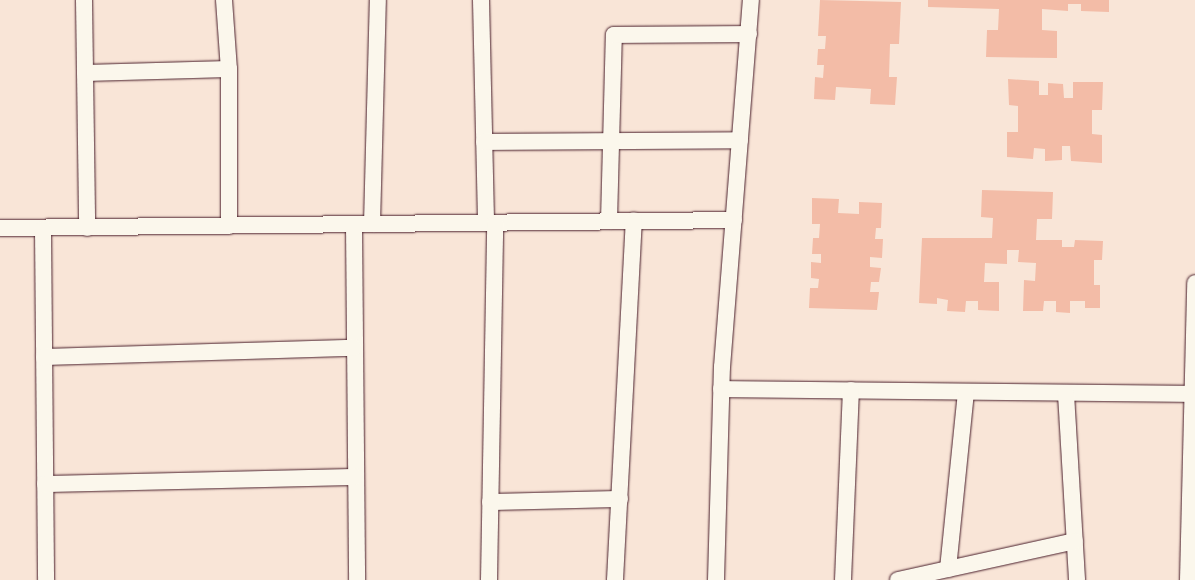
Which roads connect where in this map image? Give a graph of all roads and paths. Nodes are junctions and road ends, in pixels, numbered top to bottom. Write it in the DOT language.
graph roads {
  1 [pos="84,0"];
  2 [pos="224,0"];
  3 [pos="378,0"];
  4 [pos="481,0"];
  5 [pos="751,0"];
  6 [pos="749,34"];
  7 [pos="229,69"];
  8 [pos="85,73"];
  9 [pos="740,140"];
  10 [pos="484,142"];
  11 [pos="611,143"];
  12 [pos="734,220"];
  13 [pos="609,221"];
  14 [pos="634,221"];
  15 [pos="490,223"];
  16 [pos="372,224"];
  17 [pos="354,225"];
  18 [pos="229,226"];
  19 [pos="0,228"];
  20 [pos="88,228"];
  21 [pos="43,229"];
  22 [pos="1195,283"];
  23 [pos="354,348"];
  24 [pos="44,357"];
  25 [pos="721,388"];
  26 [pos="851,390"];
  27 [pos="966,393"];
  28 [pos="1066,394"];
  29 [pos="1193,394"];
  30 [pos="355,477"];
  31 [pos="45,484"];
  32 [pos="620,499"];
  33 [pos="490,502"];
  34 [pos="1075,541"];
  35 [pos="948,569"];
  36 [pos="46,580"];
  37 [pos="357,580"];
  38 [pos="489,580"];
  39 [pos="615,580"];
  40 [pos="716,580"];
  41 [pos="843,580"];
  42 [pos="898,580"];
  43 [pos="1077,580"];
  44 [pos="1188,580"];
  1 -- 8 [label="street"];
  2 -- 7 [label="street"];
  3 -- 16 [label="street"];
  4 -- 10 [label="street"];
  5 -- 6 [label="street"];
  6 -- 9 [label="street"];
  6 -- 11 [label="street"];
  7 -- 8 [label="street"];
  7 -- 18 [label="street"];
  8 -- 20 [label="street"];
  9 -- 11 [label="street"];
  9 -- 12 [label="street"];
  10 -- 11 [label="street"];
  10 -- 15 [label="street"];
  11 -- 13 [label="street"];
  12 -- 14 [label="street"];
  12 -- 25 [label="street"];
  13 -- 14 [label="street"];
  13 -- 15 [label="street"];
  14 -- 32 [label="street"];
  15 -- 16 [label="street"];
  15 -- 33 [label="street"];
  16 -- 17 [label="street"];
  17 -- 18 [label="street"];
  17 -- 23 [label="street"];
  18 -- 20 [label="street"];
  19 -- 21 [label="street"];
  20 -- 21 [label="street"];
  21 -- 24 [label="street"];
  22 -- 29 [label="street"];
  23 -- 24 [label="street"];
  23 -- 30 [label="street"];
  24 -- 31 [label="street"];
  25 -- 26 [label="street"];
  25 -- 40 [label="street"];
  26 -- 27 [label="street"];
  26 -- 41 [label="street"];
  27 -- 28 [label="street"];
  27 -- 35 [label="street"];
  28 -- 29 [label="street"];
  28 -- 34 [label="street"];
  29 -- 44 [label="street"];
  30 -- 31 [label="street"];
  30 -- 37 [label="street"];
  31 -- 36 [label="street"];
  32 -- 33 [label="street"];
  32 -- 39 [label="street"];
  33 -- 38 [label="street"];
  34 -- 35 [label="street"];
  34 -- 43 [label="street"];
  35 -- 42 [label="street"];
}
